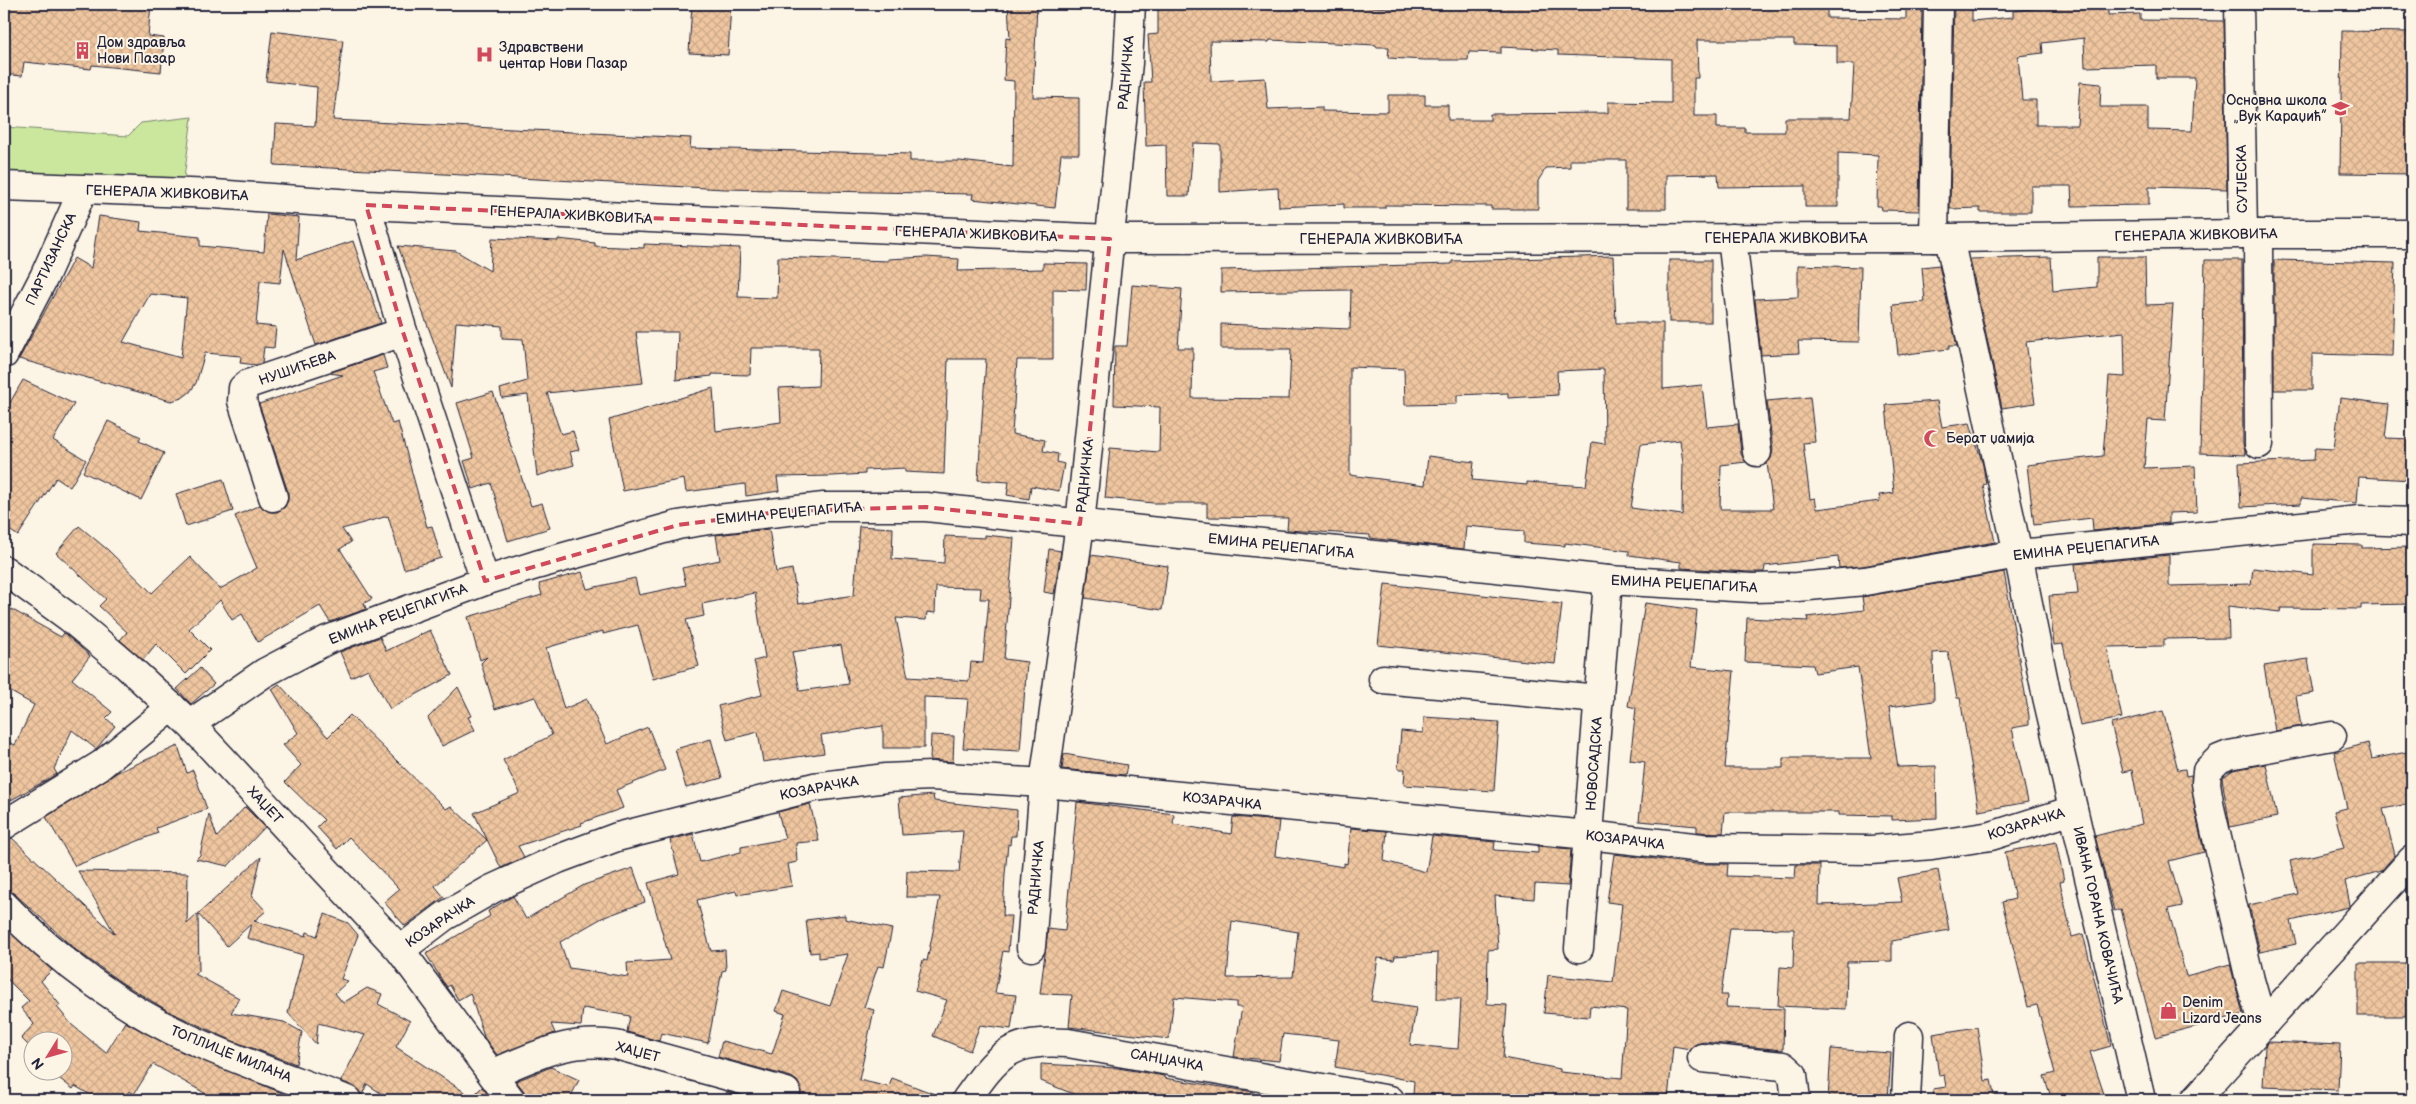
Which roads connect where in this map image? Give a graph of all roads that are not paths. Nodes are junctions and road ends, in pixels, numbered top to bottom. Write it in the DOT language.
graph roads {
  1 [pos="1131,4"];
  2 [pos="1938,4"];
  3 [pos="2239,4"];
  4 [pos="4,186"];
  5 [pos="83,190"];
  6 [pos="366,205"];
  7 [pos="2251,234"];
  8 [pos="2412,234"];
  9 [pos="1732,238"];
  10 [pos="1942,238"];
  11 [pos="1110,239"];
  12 [pos="403,332"];
  13 [pos="4,354"];
  14 [pos="2259,444"];
  15 [pos="1758,452"];
  16 [pos="273,496"];
  17 [pos="2412,522"];
  18 [pos="1080,524"];
  19 [pos="2018,554"];
  20 [pos="4,570"];
  21 [pos="1608,580"];
  22 [pos="485,581"];
  23 [pos="1383,679"];
  24 [pos="1599,699"];
  25 [pos="181,716"];
  26 [pos="2332,736"];
  27 [pos="1044,783"];
  28 [pos="2072,810"];
  29 [pos="4,825"];
  30 [pos="1588,835"];
  31 [pos="2412,860"];
  32 [pos="4,904"];
  33 [pos="1031,947"];
  34 [pos="1579,948"];
  35 [pos="400,950"];
  36 [pos="2263,1026"];
  37 [pos="1909,1036"];
  38 [pos="1702,1058"];
  39 [pos="492,1074"];
  40 [pos="786,1092"];
  41 [pos="347,1100"];
  42 [pos="511,1100"];
  43 [pos="966,1100"];
  44 [pos="1390,1100"];
  45 [pos="1796,1100"];
  46 [pos="1906,1100"];
  47 [pos="2141,1100"];
  48 [pos="2195,1100"];
  1 -- 11 [label="street, РАДНИЧКА"];
  2 -- 10 [label="street"];
  3 -- 7 [label="street, СУТЈЕСКА"];
  4 -- 5 [label="street, ГЕНЕРАЛА ЖИВКОВИЋА"];
  5 -- 6 [label="street, ГЕНЕРАЛА ЖИВКОВИЋА"];
  5 -- 13 [label="street, ПАРТИЗАНСКА"];
  6 -- 11 [label="street, ГЕНЕРАЛА ЖИВКОВИЋА"];
  6 -- 12 [label="street"];
  7 -- 8 [label="street, ГЕНЕРАЛА ЖИВКОВИЋА"];
  7 -- 10 [label="street, ГЕНЕРАЛА ЖИВКОВИЋА"];
  7 -- 14 [label="street, СУТЈЕСКА"];
  9 -- 10 [label="street, ГЕНЕРАЛА ЖИВКОВИЋА"];
  9 -- 11 [label="street, ГЕНЕРАЛА ЖИВКОВИЋА"];
  9 -- 15 [label="street"];
  10 -- 19 [label="street"];
  11 -- 18 [label="street, РАДНИЧКА"];
  12 -- 16 [label="street, НУШИЋЕВА"];
  12 -- 22 [label="street"];
  17 -- 19 [label="street, ЕМИНА РЕЏЕПАГИЋА"];
  18 -- 21 [label="street, ЕМИНА РЕЏЕПАГИЋА"];
  18 -- 22 [label="street, ЕМИНА РЕЏЕПАГИЋА"];
  18 -- 27 [label="street, РАДНИЧКА"];
  19 -- 21 [label="street, ЕМИНА РЕЏЕПАГИЋА"];
  19 -- 28 [label="street, ИВАНА ГОРАНА КОВАЧИЋА"];
  20 -- 25 [label="street, ХАЏЕТ"];
  21 -- 24 [label="street, НОВОСАДСКА"];
  22 -- 25 [label="street, ЕМИНА РЕЏЕПАГИЋА"];
  23 -- 24 [label="street, НОВОСАДСКА"];
  24 -- 30 [label="street, НОВОСАДСКА"];
  25 -- 29 [label="street, ЕМИНА РЕЏЕПАГИЋА"];
  25 -- 35 [label="street, ХАЏЕТ"];
  26 -- 36 [label="street"];
  27 -- 30 [label="street, КОЗАРАЧКА"];
  27 -- 33 [label="street, РАДНИЧКА"];
  27 -- 35 [label="street, КОЗАРАЧКА"];
  28 -- 30 [label="street, КОЗАРАЧКА"];
  28 -- 47 [label="street, ИВАНА ГОРАНА КОВАЧИЋА"];
  30 -- 34 [label="street, НОВОСАДСКА"];
  31 -- 36 [label="street"];
  32 -- 41 [label="street, ТОПЛИЦЕ МИЛАНА"];
  35 -- 39 [label="street, ХАЏЕТ"];
  36 -- 48 [label="street"];
  37 -- 46 [label="street"];
  38 -- 45 [label="street"];
  39 -- 40 [label="street, ХАЏЕТ"];
  39 -- 42 [label="street, ХАЏЕТ"];
  43 -- 44 [label="street, САНЏАЧКА"];
}
